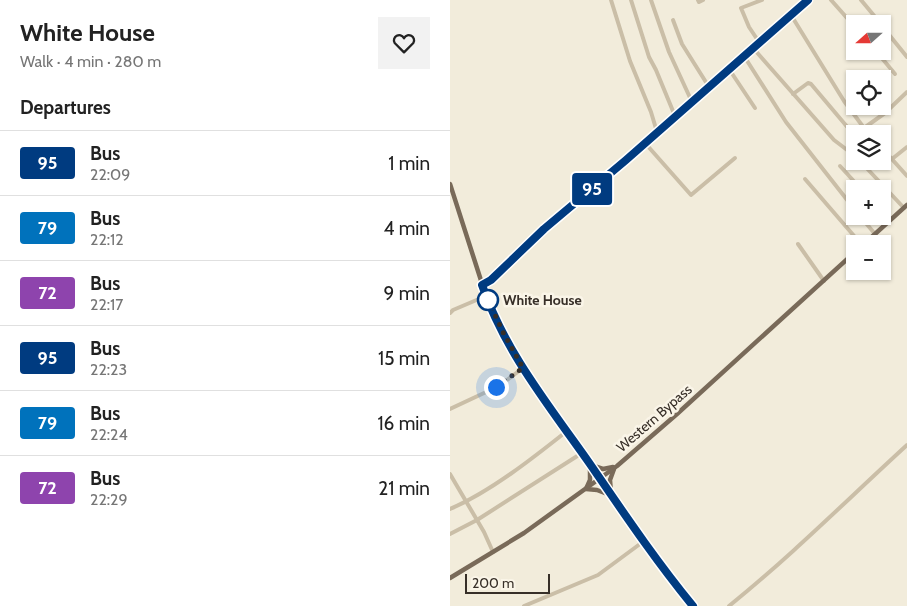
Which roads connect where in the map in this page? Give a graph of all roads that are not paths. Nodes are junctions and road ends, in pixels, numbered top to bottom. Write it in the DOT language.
graph roads {
  1 [pos="611,0"];
  2 [pos="630,0"];
  3 [pos="651,0"];
  4 [pos="698,0"];
  5 [pos="703,0"];
  6 [pos="762,0"];
  7 [pos="808,0"];
  8 [pos="831,0"];
  9 [pos="861,0"];
  10 [pos="791,15"];
  11 [pos="874,15"];
  12 [pos="846,17"];
  13 [pos="673,20"];
  14 [pos="891,37"];
  15 [pos="759,42"];
  16 [pos="753,48"];
  17 [pos="744,56"];
  18 [pos="907,57"];
  19 [pos="883,60"];
  20 [pos="730,69"];
  21 [pos="895,74"];
  22 [pos="709,87"];
  23 [pos="907,92"];
  24 [pos="793,94"];
  25 [pos="692,102"];
  26 [pos="755,108"];
  27 [pos="675,116"];
  28 [pos="846,125"];
  29 [pos="862,125"];
  30 [pos="868,125"];
  31 [pos="657,132"];
  32 [pos="645,143"];
  33 [pos="907,147"];
  34 [pos="846,149"];
  35 [pos="735,158"];
  36 [pos="892,159"];
  37 [pos="840,166"];
  38 [pos="869,170"];
  39 [pos="906,174"];
  40 [pos="805,179"];
  41 [pos="853,180"];
  42 [pos="450,184"];
  43 [pos="846,199"];
  44 [pos="905,206"];
  45 [pos="891,219"];
  46 [pos="868,225"];
  47 [pos="885,225"];
  48 [pos="875,234"];
  49 [pos="854,235"];
  50 [pos="798,244"];
  51 [pos="846,260"];
  52 [pos="824,281"];
  53 [pos="482,285"];
  54 [pos="486,296"];
  55 [pos="451,310"];
  56 [pos="523,368"];
  57 [pos="450,409"];
  58 [pos="567,431"];
  59 [pos="907,445"];
  60 [pos="582,453"];
  61 [pos="590,464"];
  62 [pos="616,466"];
  63 [pos="450,474"];
  64 [pos="600,479"];
  65 [pos="452,485"];
  66 [pos="586,489"];
  67 [pos="612,495"];
  68 [pos="466,502"];
  69 [pos="450,509"];
  70 [pos="477,520"];
  71 [pos="450,534"];
  72 [pos="644,541"];
  73 [pos="493,552"];
  74 [pos="450,578"];
  75 [pos="524,606"];
  76 [pos="693,606"];
  77 [pos="729,606"];
  1 -- 31 [label="street"];
  2 -- 27 [label="street"];
  3 -- 25 [label="street"];
  4 -- 5 [label="street"];
  6 -- 15 [label="street"];
  7 -- 10 [label="street"];
  8 -- 12 [label="street"];
  9 -- 11 [label="street"];
  10 -- 15 [label="street"];
  10 -- 29 [label="street"];
  13 -- 22 [label="street"];
  14 -- 18 [label="street"];
  15 -- 16 [label="street"];
  16 -- 17 [label="street"];
  16 -- 24 [label="street"];
  17 -- 20 [label="street"];
  17 -- 43 [label="street"];
  19 -- 21 [label="street"];
  20 -- 22 [label="street"];
  20 -- 26 [label="street"];
  22 -- 25 [label="street"];
  23 -- 30 [label="street"];
  24 -- 28 [label="street"];
  24 -- 34 [label="street"];
  25 -- 27 [label="street"];
  27 -- 31 [label="street"];
  31 -- 32 [label="street"];
  32 -- 35 [label="street"];
  32 -- 53 [label="street"];
  33 -- 36 [label="street"];
  36 -- 39 [label="street"];
  37 -- 41 [label="street"];
  38 -- 44 [label="street"];
  40 -- 49 [label="street"];
  42 -- 53 [label="main road"];
  44 -- 45 [label="main road"];
  46 -- 48 [label="street"];
  47 -- 48 [label="main road"];
  50 -- 52 [label="street"];
  51 -- 52 [label="main road, Western Bypass"];
  52 -- 62 [label="main road, Western Bypass"];
  53 -- 54 [label="main road"];
  54 -- 55 [label="street"];
  54 -- 56 [label="main road"];
  56 -- 57 [label="street"];
  56 -- 58 [label="main road"];
  58 -- 60 [label="main road"];
  58 -- 68 [label="street"];
  59 -- 77 [label="street"];
  60 -- 61 [label="main road"];
  60 -- 70 [label="street"];
  61 -- 62 [label="main road"];
  61 -- 64 [label="main road"];
  61 -- 66 [label="main road"];
  62 -- 64 [label="main road, Western Bypass"];
  62 -- 67 [label="main road"];
  63 -- 65 [label="street"];
  64 -- 66 [label="main road, Western Bypass"];
  64 -- 67 [label="main road"];
  65 -- 68 [label="street"];
  66 -- 67 [label="main road"];
  66 -- 73 [label="main road, Western Bypass"];
  67 -- 72 [label="main road"];
  68 -- 69 [label="street"];
  68 -- 70 [label="street"];
  70 -- 71 [label="street"];
  70 -- 73 [label="street"];
  72 -- 75 [label="street"];
  72 -- 76 [label="main road"];
  73 -- 74 [label="main road, Western Bypass"];
}
